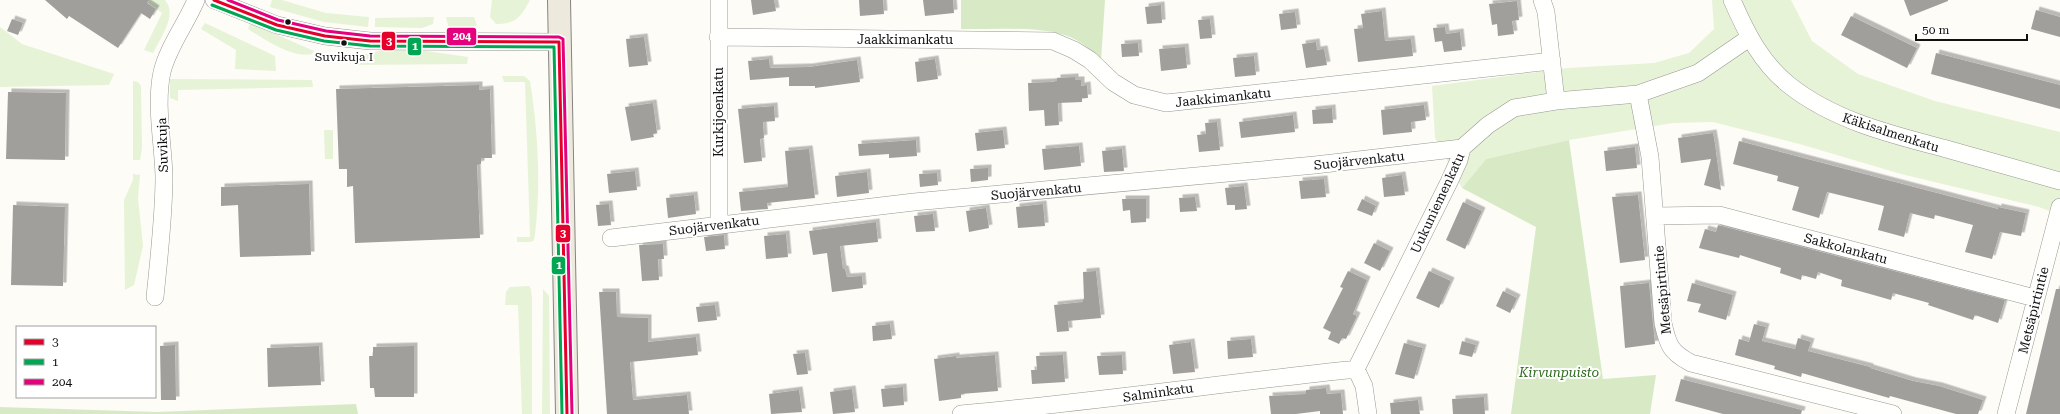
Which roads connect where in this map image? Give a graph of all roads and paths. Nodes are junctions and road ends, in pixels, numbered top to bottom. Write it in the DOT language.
graph roads {
  1 [pos="196,0"];
  2 [pos="214,0"];
  3 [pos="559,0"];
  4 [pos="718,0"];
  5 [pos="1542,0"];
  6 [pos="1732,0"];
  7 [pos="718,37"];
  8 [pos="1749,38"];
  9 [pos="559,42"];
  10 [pos="1552,61"];
  11 [pos="1638,94"];
  12 [pos="1556,101"];
  13 [pos="1462,148"];
  14 [pos="2060,180"];
  15 [pos="2060,207"];
  16 [pos="1656,216"];
  17 [pos="719,224"];
  18 [pos="611,238"];
  19 [pos="155,297"];
  20 [pos="2035,298"];
  21 [pos="1356,369"];
  22 [pos="567,414"];
  23 [pos="969,414"];
  24 [pos="1368,414"];
  25 [pos="1893,414"];
  26 [pos="2006,414"];
  1 -- 19 [label="street, Suvikuja"];
  2 -- 9 [label="street"];
  3 -- 9 [label="main road"];
  4 -- 7 [label="street, Kurkijoenkatu"];
  5 -- 10 [label="street"];
  6 -- 8 [label="street, Käkisalmenkatu"];
  7 -- 10 [label="street, Jaakkimankatu"];
  7 -- 17 [label="street, Kurkijoenkatu"];
  8 -- 11 [label="street, Uukuniemenkatu"];
  8 -- 14 [label="street, Käkisalmenkatu"];
  9 -- 22 [label="main road"];
  10 -- 12 [label="street"];
  11 -- 12 [label="street, Uukuniemenkatu"];
  11 -- 16 [label="street, Metsäpirtintie"];
  12 -- 13 [label="street, Uukuniemenkatu"];
  13 -- 17 [label="street, Suojärvenkatu"];
  13 -- 21 [label="street, Uukuniemenkatu"];
  15 -- 20 [label="street, Metsäpirtintie"];
  16 -- 20 [label="street, Sakkolankatu"];
  16 -- 25 [label="street, Metsäpirtintie"];
  17 -- 18 [label="street, Suojärvenkatu"];
  20 -- 26 [label="street, Metsäpirtintie"];
  21 -- 23 [label="street, Salminkatu"];
  21 -- 24 [label="street"];
}
